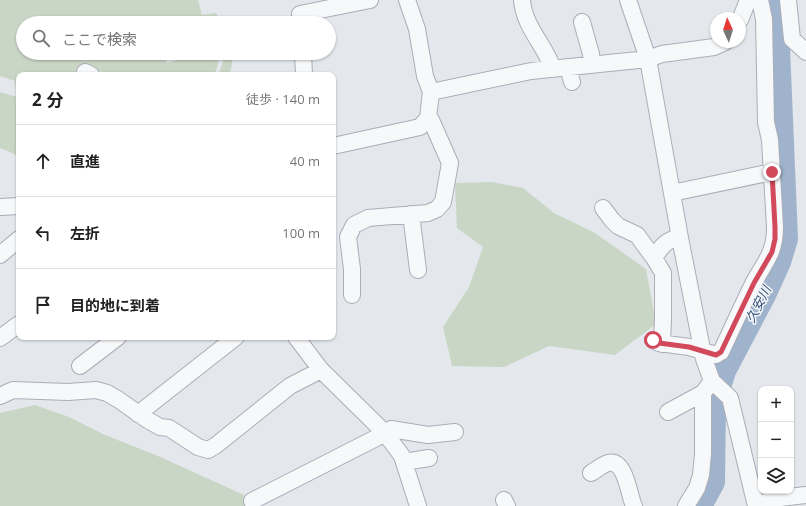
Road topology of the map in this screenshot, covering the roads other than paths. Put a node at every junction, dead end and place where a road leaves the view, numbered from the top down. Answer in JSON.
{"nodes":[{"id":1,"x":370,"y":0,"type":"edge"},
{"id":2,"x":408,"y":0,"type":"edge"},
{"id":3,"x":522,"y":0,"type":"edge"},
{"id":4,"x":628,"y":0,"type":"edge"},
{"id":5,"x":748,"y":0,"type":"edge"},
{"id":6,"x":760,"y":0,"type":"edge"},
{"id":7,"x":788,"y":0,"type":"edge"},
{"id":8,"x":300,"y":12,"type":"edge"},
{"id":9,"x":743,"y":12,"type":"edge"},
{"id":10,"x":582,"y":22,"type":"dead end"},
{"id":11,"x":710,"y":48,"type":"edge"},
{"id":12,"x":806,"y":52,"type":"edge"},
{"id":13,"x":648,"y":59,"type":"junction"},
{"id":14,"x":303,"y":60,"type":"edge"},
{"id":15,"x":592,"y":64,"type":"junction"},
{"id":16,"x":304,"y":72,"type":"edge"},
{"id":17,"x":564,"y":72,"type":"junction"},
{"id":18,"x":431,"y":92,"type":"junction"},
{"id":19,"x":428,"y":118,"type":"junction"},
{"id":20,"x":336,"y":145,"type":"edge"},
{"id":21,"x":772,"y":172,"type":"junction"},
{"id":22,"x":672,"y":193,"type":"junction"},
{"id":23,"x":0,"y":206,"type":"edge"},
{"id":24,"x":16,"y":206,"type":"edge"},
{"id":25,"x":603,"y":208,"type":"dead end"},
{"id":26,"x":411,"y":214,"type":"junction"},
{"id":27,"x":680,"y":238,"type":"junction"},
{"id":28,"x":16,"y":242,"type":"edge"},
{"id":29,"x":0,"y":255,"type":"edge"},
{"id":30,"x":654,"y":258,"type":"junction"},
{"id":31,"x":418,"y":270,"type":"dead end"},
{"id":32,"x":352,"y":295,"type":"dead end"},
{"id":33,"x":16,"y":326,"type":"edge"},
{"id":34,"x":0,"y":338,"type":"edge"},
{"id":35,"x":114,"y":340,"type":"edge"},
{"id":36,"x":232,"y":340,"type":"edge"},
{"id":37,"x":298,"y":340,"type":"edge"},
{"id":38,"x":702,"y":351,"type":"junction"},
{"id":39,"x":80,"y":366,"type":"dead end"},
{"id":40,"x":320,"y":370,"type":"junction"},
{"id":41,"x":708,"y":387,"type":"junction"},
{"id":42,"x":0,"y":396,"type":"edge"},
{"id":43,"x":668,"y":412,"type":"dead end"},
{"id":44,"x":138,"y":414,"type":"junction"},
{"id":45,"x":455,"y":432,"type":"dead end"},
{"id":46,"x":386,"y":433,"type":"junction"},
{"id":47,"x":429,"y":458,"type":"dead end"},
{"id":48,"x":404,"y":462,"type":"junction"},
{"id":49,"x":591,"y":472,"type":"dead end"},
{"id":50,"x":806,"y":496,"type":"edge"},
{"id":51,"x":684,"y":500,"type":"edge"},
{"id":52,"x":252,"y":501,"type":"dead end"},
{"id":53,"x":756,"y":505,"type":"edge"},
{"id":54,"x":418,"y":506,"type":"edge"},
{"id":55,"x":634,"y":506,"type":"edge"}],
"edges":[{"from":1,"to":8,"type":"street"},
{"from":2,"to":18,"type":"street"},
{"from":3,"to":17,"type":"street"},
{"from":4,"to":13,"type":"street"},
{"from":5,"to":9,"type":"street"},
{"from":6,"to":21,"type":"street"},
{"from":7,"to":12,"type":"street"},
{"from":10,"to":15,"type":"street"},
{"from":11,"to":13,"type":"street"},
{"from":13,"to":15,"type":"street"},
{"from":13,"to":22,"type":"street"},
{"from":14,"to":16,"type":"street"},
{"from":15,"to":17,"type":"street"},
{"from":17,"to":18,"type":"street"},
{"from":18,"to":19,"type":"street"},
{"from":19,"to":20,"type":"street"},
{"from":19,"to":26,"type":"street"},
{"from":21,"to":22,"type":"street"},
{"from":21,"to":38,"type":"street"},
{"from":22,"to":27,"type":"street"},
{"from":23,"to":24,"type":"street"},
{"from":25,"to":30,"type":"street"},
{"from":26,"to":31,"type":"street"},
{"from":26,"to":32,"type":"street"},
{"from":27,"to":30,"type":"street"},
{"from":27,"to":38,"type":"street"},
{"from":28,"to":29,"type":"street"},
{"from":30,"to":38,"type":"street"},
{"from":33,"to":34,"type":"street"},
{"from":35,"to":39,"type":"street"},
{"from":36,"to":44,"type":"street"},
{"from":37,"to":40,"type":"street"},
{"from":38,"to":41,"type":"street"},
{"from":40,"to":44,"type":"street"},
{"from":40,"to":46,"type":"street"},
{"from":41,"to":43,"type":"street"},
{"from":41,"to":51,"type":"street"},
{"from":41,"to":53,"type":"street"},
{"from":42,"to":44,"type":"street"},
{"from":45,"to":46,"type":"street"},
{"from":46,"to":48,"type":"street"},
{"from":46,"to":52,"type":"street"},
{"from":47,"to":48,"type":"street"},
{"from":48,"to":54,"type":"street"},
{"from":49,"to":55,"type":"street"},
{"from":50,"to":53,"type":"street"}]}
